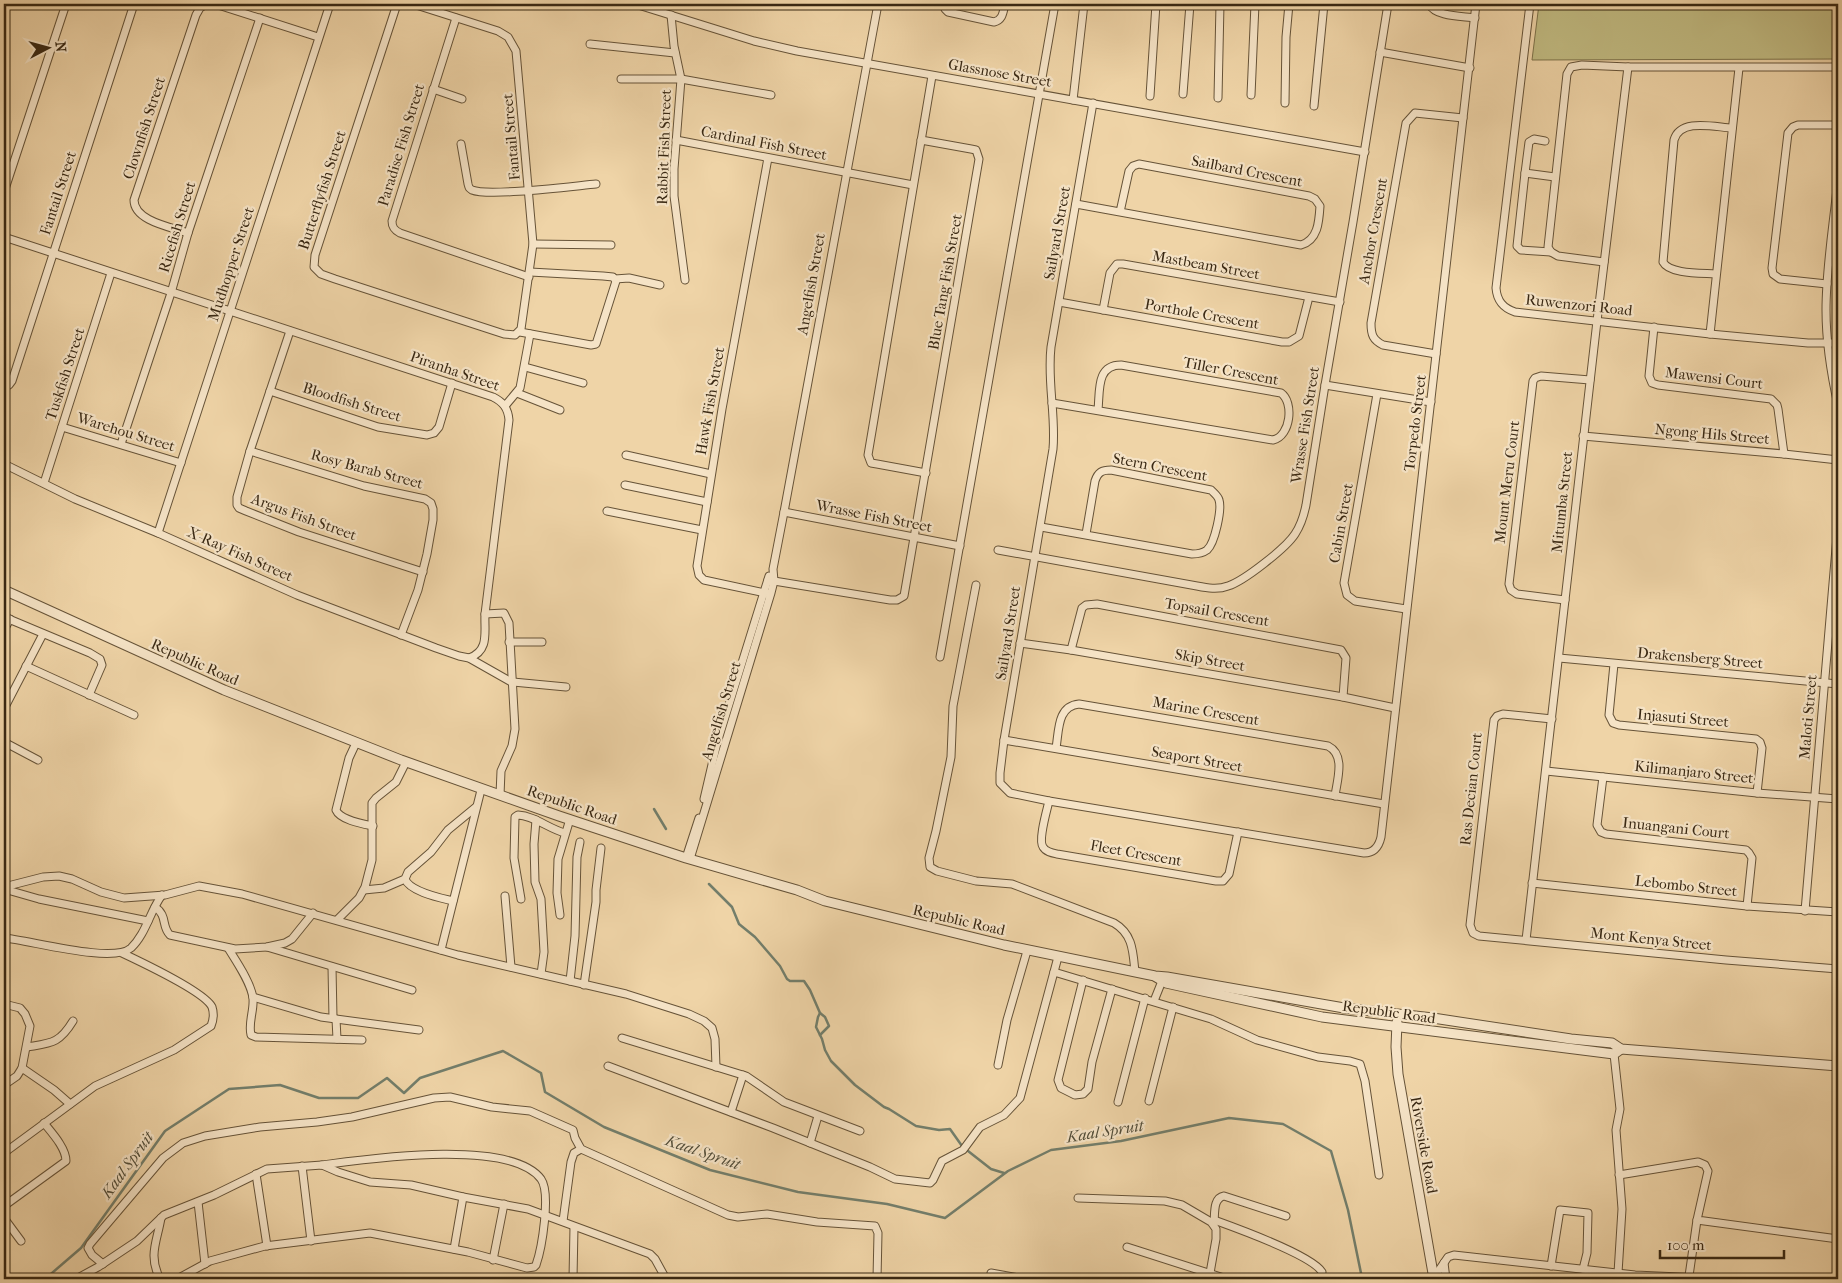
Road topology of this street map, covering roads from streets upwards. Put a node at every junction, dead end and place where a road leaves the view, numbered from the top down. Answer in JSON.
{"nodes":[{"id":1,"x":66,"y":4,"type":"edge"},
{"id":2,"x":134,"y":4,"type":"edge"},
{"id":3,"x":206,"y":4,"type":"edge"},
{"id":4,"x":215,"y":4,"type":"edge"},
{"id":5,"x":330,"y":4,"type":"edge"},
{"id":6,"x":397,"y":4,"type":"edge"},
{"id":7,"x":413,"y":4,"type":"edge"},
{"id":8,"x":635,"y":4,"type":"edge"},
{"id":9,"x":878,"y":4,"type":"edge"},
{"id":10,"x":945,"y":4,"type":"edge"},
{"id":11,"x":1005,"y":4,"type":"edge"},
{"id":12,"x":1054,"y":4,"type":"edge"},
{"id":13,"x":1084,"y":4,"type":"edge"},
{"id":14,"x":1156,"y":4,"type":"edge"},
{"id":15,"x":1190,"y":4,"type":"edge"},
{"id":16,"x":1220,"y":4,"type":"edge"},
{"id":17,"x":1255,"y":4,"type":"edge"},
{"id":18,"x":1290,"y":4,"type":"edge"},
{"id":19,"x":1324,"y":4,"type":"edge"},
{"id":20,"x":1388,"y":4,"type":"edge"},
{"id":21,"x":1428,"y":4,"type":"edge"},
{"id":22,"x":1476,"y":4,"type":"edge"},
{"id":23,"x":1530,"y":4,"type":"edge"},
{"id":24,"x":655,"y":7,"type":"edge"},
{"id":25,"x":671,"y":15,"type":"junction"},
{"id":26,"x":260,"y":18,"type":"junction"},
{"id":27,"x":456,"y":18,"type":"junction"},
{"id":28,"x":1474,"y":18,"type":"junction"},
{"id":29,"x":318,"y":37,"type":"junction"},
{"id":30,"x":590,"y":44,"type":"dead end"},
{"id":31,"x":1380,"y":52,"type":"junction"},
{"id":32,"x":675,"y":53,"type":"junction"},
{"id":33,"x":867,"y":64,"type":"junction"},
{"id":34,"x":1628,"y":67,"type":"junction"},
{"id":35,"x":1838,"y":67,"type":"edge"},
{"id":36,"x":1470,"y":68,"type":"junction"},
{"id":37,"x":1739,"y":68,"type":"junction"},
{"id":38,"x":932,"y":76,"type":"junction"},
{"id":39,"x":621,"y":79,"type":"dead end"},
{"id":40,"x":680,"y":79,"type":"junction"},
{"id":41,"x":433,"y":89,"type":"junction"},
{"id":42,"x":1184,"y":94,"type":"dead end"},
{"id":43,"x":1039,"y":95,"type":"junction"},
{"id":44,"x":1251,"y":95,"type":"dead end"},
{"id":45,"x":770,"y":96,"type":"dead end"},
{"id":46,"x":1150,"y":96,"type":"dead end"},
{"id":47,"x":1218,"y":98,"type":"dead end"},
{"id":48,"x":462,"y":100,"type":"dead end"},
{"id":49,"x":1073,"y":100,"type":"junction"},
{"id":50,"x":1093,"y":103,"type":"junction"},
{"id":51,"x":1285,"y":103,"type":"dead end"},
{"id":52,"x":1314,"y":106,"type":"dead end"},
{"id":53,"x":1463,"y":118,"type":"junction"},
{"id":54,"x":1838,"y":125,"type":"edge"},
{"id":55,"x":1732,"y":128,"type":"junction"},
{"id":56,"x":676,"y":140,"type":"junction"},
{"id":57,"x":921,"y":140,"type":"junction"},
{"id":58,"x":1545,"y":140,"type":"dead end"},
{"id":59,"x":461,"y":144,"type":"dead end"},
{"id":60,"x":1365,"y":152,"type":"junction"},
{"id":61,"x":768,"y":158,"type":"junction"},
{"id":62,"x":846,"y":173,"type":"junction"},
{"id":63,"x":1525,"y":173,"type":"junction"},
{"id":64,"x":1555,"y":177,"type":"junction"},
{"id":65,"x":1838,"y":179,"type":"edge"},
{"id":66,"x":596,"y":184,"type":"dead end"},
{"id":67,"x":913,"y":185,"type":"junction"},
{"id":68,"x":529,"y":190,"type":"junction"},
{"id":69,"x":4,"y":192,"type":"edge"},
{"id":70,"x":1076,"y":204,"type":"junction"},
{"id":71,"x":1120,"y":212,"type":"junction"},
{"id":72,"x":188,"y":233,"type":"junction"},
{"id":73,"x":4,"y":237,"type":"edge"},
{"id":74,"x":533,"y":244,"type":"junction"},
{"id":75,"x":611,"y":245,"type":"dead end"},
{"id":76,"x":1551,"y":252,"type":"junction"},
{"id":77,"x":53,"y":254,"type":"junction"},
{"id":78,"x":1604,"y":262,"type":"junction"},
{"id":79,"x":111,"y":273,"type":"junction"},
{"id":80,"x":530,"y":274,"type":"junction"},
{"id":81,"x":1715,"y":274,"type":"junction"},
{"id":82,"x":615,"y":279,"type":"junction"},
{"id":83,"x":685,"y":280,"type":"dead end"},
{"id":84,"x":1827,"y":284,"type":"junction"},
{"id":85,"x":660,"y":285,"type":"dead end"},
{"id":86,"x":171,"y":293,"type":"junction"},
{"id":87,"x":1309,"y":297,"type":"junction"},
{"id":88,"x":1059,"y":302,"type":"junction"},
{"id":89,"x":1340,"y":302,"type":"junction"},
{"id":90,"x":1103,"y":310,"type":"junction"},
{"id":91,"x":230,"y":311,"type":"junction"},
{"id":92,"x":1597,"y":321,"type":"junction"},
{"id":93,"x":1654,"y":328,"type":"junction"},
{"id":94,"x":290,"y":331,"type":"junction"},
{"id":95,"x":517,"y":333,"type":"junction"},
{"id":96,"x":530,"y":334,"type":"junction"},
{"id":97,"x":1710,"y":334,"type":"junction"},
{"id":98,"x":1838,"y":343,"type":"edge"},
{"id":99,"x":1828,"y":344,"type":"junction"},
{"id":100,"x":1436,"y":354,"type":"junction"},
{"id":101,"x":525,"y":367,"type":"junction"},
{"id":102,"x":1590,"y":380,"type":"junction"},
{"id":103,"x":583,"y":383,"type":"dead end"},
{"id":104,"x":452,"y":384,"type":"junction"},
{"id":105,"x":1325,"y":385,"type":"junction"},
{"id":106,"x":4,"y":387,"type":"edge"},
{"id":107,"x":270,"y":391,"type":"junction"},
{"id":108,"x":517,"y":393,"type":"junction"},
{"id":109,"x":1377,"y":394,"type":"junction"},
{"id":110,"x":1431,"y":402,"type":"junction"},
{"id":111,"x":1052,"y":403,"type":"junction"},
{"id":112,"x":1838,"y":405,"type":"edge"},
{"id":113,"x":506,"y":406,"type":"junction"},
{"id":114,"x":560,"y":410,"type":"dead end"},
{"id":115,"x":1098,"y":410,"type":"junction"},
{"id":116,"x":62,"y":427,"type":"junction"},
{"id":117,"x":1583,"y":436,"type":"junction"},
{"id":118,"x":121,"y":444,"type":"junction"},
{"id":119,"x":250,"y":451,"type":"junction"},
{"id":120,"x":1784,"y":454,"type":"junction"},
{"id":121,"x":626,"y":455,"type":"dead end"},
{"id":122,"x":1838,"y":460,"type":"edge"},
{"id":123,"x":181,"y":463,"type":"junction"},
{"id":124,"x":4,"y":464,"type":"edge"},
{"id":125,"x":926,"y":473,"type":"junction"},
{"id":126,"x":711,"y":474,"type":"junction"},
{"id":127,"x":44,"y":483,"type":"junction"},
{"id":128,"x":625,"y":485,"type":"dead end"},
{"id":129,"x":707,"y":502,"type":"junction"},
{"id":130,"x":607,"y":511,"type":"dead end"},
{"id":131,"x":784,"y":512,"type":"junction"},
{"id":132,"x":1838,"y":525,"type":"edge"},
{"id":133,"x":1041,"y":527,"type":"junction"},
{"id":134,"x":702,"y":530,"type":"junction"},
{"id":135,"x":158,"y":533,"type":"junction"},
{"id":136,"x":1086,"y":534,"type":"junction"},
{"id":137,"x":915,"y":539,"type":"junction"},
{"id":138,"x":960,"y":546,"type":"junction"},
{"id":139,"x":998,"y":550,"type":"dead end"},
{"id":140,"x":1034,"y":557,"type":"junction"},
{"id":141,"x":423,"y":572,"type":"junction"},
{"id":142,"x":771,"y":580,"type":"junction"},
{"id":143,"x":976,"y":585,"type":"dead end"},
{"id":144,"x":4,"y":590,"type":"edge"},
{"id":145,"x":768,"y":594,"type":"junction"},
{"id":146,"x":1565,"y":600,"type":"junction"},
{"id":147,"x":1406,"y":609,"type":"junction"},
{"id":148,"x":485,"y":614,"type":"junction"},
{"id":149,"x":7,"y":618,"type":"edge"},
{"id":150,"x":4,"y":630,"type":"edge"},
{"id":151,"x":43,"y":634,"type":"junction"},
{"id":152,"x":401,"y":635,"type":"junction"},
{"id":153,"x":509,"y":642,"type":"junction"},
{"id":154,"x":542,"y":642,"type":"dead end"},
{"id":155,"x":1020,"y":643,"type":"junction"},
{"id":156,"x":1071,"y":650,"type":"junction"},
{"id":157,"x":940,"y":657,"type":"dead end"},
{"id":158,"x":469,"y":658,"type":"junction"},
{"id":159,"x":1559,"y":658,"type":"junction"},
{"id":160,"x":1614,"y":664,"type":"junction"},
{"id":161,"x":26,"y":666,"type":"junction"},
{"id":162,"x":513,"y":682,"type":"junction"},
{"id":163,"x":1824,"y":682,"type":"junction"},
{"id":164,"x":1838,"y":684,"type":"edge"},
{"id":165,"x":566,"y":687,"type":"dead end"},
{"id":166,"x":89,"y":695,"type":"junction"},
{"id":167,"x":1343,"y":697,"type":"junction"},
{"id":168,"x":1395,"y":708,"type":"junction"},
{"id":169,"x":4,"y":709,"type":"edge"},
{"id":170,"x":134,"y":716,"type":"dead end"},
{"id":171,"x":1552,"y":718,"type":"junction"},
{"id":172,"x":1004,"y":740,"type":"junction"},
{"id":173,"x":4,"y":742,"type":"edge"},
{"id":174,"x":356,"y":743,"type":"junction"},
{"id":175,"x":1056,"y":748,"type":"junction"},
{"id":176,"x":38,"y":760,"type":"dead end"},
{"id":177,"x":406,"y":762,"type":"junction"},
{"id":178,"x":1546,"y":771,"type":"junction"},
{"id":179,"x":1603,"y":777,"type":"junction"},
{"id":180,"x":481,"y":790,"type":"junction"},
{"id":181,"x":1757,"y":793,"type":"junction"},
{"id":182,"x":500,"y":796,"type":"junction"},
{"id":183,"x":1335,"y":796,"type":"junction"},
{"id":184,"x":1815,"y":798,"type":"junction"},
{"id":185,"x":1838,"y":799,"type":"edge"},
{"id":186,"x":1049,"y":801,"type":"junction"},
{"id":187,"x":1384,"y":804,"type":"junction"},
{"id":188,"x":476,"y":807,"type":"junction"},
{"id":189,"x":536,"y":820,"type":"junction"},
{"id":190,"x":570,"y":820,"type":"junction"},
{"id":191,"x":373,"y":826,"type":"junction"},
{"id":192,"x":1238,"y":832,"type":"junction"},
{"id":193,"x":565,"y":833,"type":"junction"},
{"id":194,"x":580,"y":842,"type":"dead end"},
{"id":195,"x":1378,"y":845,"type":"joint"},
{"id":196,"x":601,"y":848,"type":"dead end"},
{"id":197,"x":688,"y":859,"type":"junction"},
{"id":198,"x":405,"y":879,"type":"junction"},
{"id":199,"x":1532,"y":883,"type":"junction"},
{"id":200,"x":4,"y":888,"type":"edge"},
{"id":201,"x":364,"y":890,"type":"junction"},
{"id":202,"x":162,"y":895,"type":"junction"},
{"id":203,"x":505,"y":896,"type":"dead end"},
{"id":204,"x":520,"y":899,"type":"dead end"},
{"id":205,"x":453,"y":901,"type":"junction"},
{"id":206,"x":1747,"y":906,"type":"junction"},
{"id":207,"x":155,"y":907,"type":"junction"},
{"id":208,"x":1805,"y":911,"type":"junction"},
{"id":209,"x":1838,"y":912,"type":"edge"},
{"id":210,"x":313,"y":913,"type":"junction"},
{"id":211,"x":560,"y":915,"type":"dead end"},
{"id":212,"x":337,"y":920,"type":"junction"},
{"id":213,"x":148,"y":921,"type":"junction"},
{"id":214,"x":1470,"y":923,"type":"joint"},
{"id":215,"x":4,"y":938,"type":"edge"},
{"id":216,"x":1526,"y":940,"type":"junction"},
{"id":217,"x":267,"y":947,"type":"junction"},
{"id":218,"x":228,"y":948,"type":"junction"},
{"id":219,"x":441,"y":950,"type":"junction"},
{"id":220,"x":1027,"y":951,"type":"junction"},
{"id":221,"x":122,"y":953,"type":"junction"},
{"id":222,"x":1058,"y":958,"type":"junction"},
{"id":223,"x":332,"y":967,"type":"junction"},
{"id":224,"x":512,"y":967,"type":"junction"},
{"id":225,"x":1838,"y":969,"type":"edge"},
{"id":226,"x":1054,"y":972,"type":"junction"},
{"id":227,"x":1135,"y":972,"type":"junction"},
{"id":228,"x":541,"y":974,"type":"junction"},
{"id":229,"x":1159,"y":978,"type":"junction"},
{"id":230,"x":1083,"y":980,"type":"junction"},
{"id":231,"x":570,"y":981,"type":"junction"},
{"id":232,"x":584,"y":985,"type":"junction"},
{"id":233,"x":1112,"y":989,"type":"junction"},
{"id":234,"x":412,"y":990,"type":"dead end"},
{"id":235,"x":253,"y":997,"type":"junction"},
{"id":236,"x":1145,"y":998,"type":"junction"},
{"id":237,"x":1154,"y":1001,"type":"junction"},
{"id":238,"x":4,"y":1004,"type":"edge"},
{"id":239,"x":1173,"y":1007,"type":"junction"},
{"id":240,"x":1398,"y":1014,"type":"junction"},
{"id":241,"x":335,"y":1018,"type":"junction"},
{"id":242,"x":73,"y":1021,"type":"dead end"},
{"id":243,"x":1397,"y":1027,"type":"junction"},
{"id":244,"x":419,"y":1030,"type":"dead end"},
{"id":245,"x":622,"y":1038,"type":"dead end"},
{"id":246,"x":338,"y":1039,"type":"junction"},
{"id":247,"x":362,"y":1040,"type":"dead end"},
{"id":248,"x":27,"y":1047,"type":"junction"},
{"id":249,"x":1618,"y":1051,"type":"junction"},
{"id":250,"x":608,"y":1066,"type":"dead end"},
{"id":251,"x":716,"y":1066,"type":"junction"},
{"id":252,"x":998,"y":1066,"type":"dead end"},
{"id":253,"x":1838,"y":1066,"type":"edge"},
{"id":254,"x":22,"y":1068,"type":"junction"},
{"id":255,"x":743,"y":1075,"type":"junction"},
{"id":256,"x":4,"y":1085,"type":"edge"},
{"id":257,"x":1149,"y":1101,"type":"dead end"},
{"id":258,"x":1118,"y":1102,"type":"dead end"},
{"id":259,"x":70,"y":1104,"type":"junction"},
{"id":260,"x":731,"y":1112,"type":"junction"},
{"id":261,"x":818,"y":1116,"type":"junction"},
{"id":262,"x":44,"y":1123,"type":"junction"},
{"id":263,"x":860,"y":1132,"type":"dead end"},
{"id":264,"x":810,"y":1143,"type":"junction"},
{"id":265,"x":581,"y":1149,"type":"junction"},
{"id":266,"x":4,"y":1153,"type":"edge"},
{"id":267,"x":322,"y":1165,"type":"junction"},
{"id":268,"x":302,"y":1166,"type":"junction"},
{"id":269,"x":256,"y":1174,"type":"junction"},
{"id":270,"x":1380,"y":1175,"type":"dead end"},
{"id":271,"x":1619,"y":1175,"type":"junction"},
{"id":272,"x":463,"y":1198,"type":"junction"},
{"id":273,"x":1078,"y":1198,"type":"dead end"},
{"id":274,"x":198,"y":1202,"type":"junction"},
{"id":275,"x":504,"y":1204,"type":"junction"},
{"id":276,"x":4,"y":1206,"type":"edge"},
{"id":277,"x":546,"y":1215,"type":"junction"},
{"id":278,"x":1286,"y":1216,"type":"dead end"},
{"id":279,"x":161,"y":1217,"type":"junction"},
{"id":280,"x":4,"y":1218,"type":"edge"},
{"id":281,"x":1697,"y":1220,"type":"junction"},
{"id":282,"x":563,"y":1221,"type":"junction"},
{"id":283,"x":1214,"y":1222,"type":"junction"},
{"id":284,"x":574,"y":1227,"type":"junction"},
{"id":285,"x":1838,"y":1239,"type":"edge"},
{"id":286,"x":21,"y":1241,"type":"dead end"},
{"id":287,"x":310,"y":1241,"type":"junction"},
{"id":288,"x":267,"y":1246,"type":"junction"},
{"id":289,"x":1127,"y":1247,"type":"dead end"},
{"id":290,"x":454,"y":1249,"type":"junction"},
{"id":291,"x":493,"y":1260,"type":"junction"},
{"id":292,"x":1444,"y":1262,"type":"junction"},
{"id":293,"x":103,"y":1264,"type":"junction"},
{"id":294,"x":205,"y":1264,"type":"junction"},
{"id":295,"x":1552,"y":1266,"type":"junction"},
{"id":296,"x":1583,"y":1269,"type":"junction"},
{"id":297,"x":991,"y":1272,"type":"dead end"},
{"id":298,"x":1210,"y":1272,"type":"junction"},
{"id":299,"x":1618,"y":1273,"type":"junction"},
{"id":300,"x":1689,"y":1276,"type":"junction"},
{"id":301,"x":688,"y":1278,"type":"edge"},
{"id":302,"x":76,"y":1279,"type":"edge"},
{"id":303,"x":160,"y":1279,"type":"edge"},
{"id":304,"x":177,"y":1279,"type":"edge"},
{"id":305,"x":573,"y":1279,"type":"edge"},
{"id":306,"x":666,"y":1279,"type":"edge"},
{"id":307,"x":706,"y":1279,"type":"edge"},
{"id":308,"x":877,"y":1279,"type":"edge"},
{"id":309,"x":1025,"y":1279,"type":"edge"},
{"id":310,"x":1227,"y":1279,"type":"edge"},
{"id":311,"x":1321,"y":1279,"type":"edge"},
{"id":312,"x":1433,"y":1279,"type":"edge"},
{"id":313,"x":1446,"y":1279,"type":"edge"},
{"id":314,"x":1725,"y":1279,"type":"edge"}],
"edges":[{"from":1,"to":69,"type":"street"},
{"from":2,"to":77,"type":"street","name":"Fantail Street"},
{"from":3,"to":72,"type":"street","name":"Clownfish Street"},
{"from":4,"to":26,"type":"street"},
{"from":5,"to":29,"type":"street","name":"Mudhopper Street"},
{"from":6,"to":95,"type":"street","name":"Butterflyfish Street"},
{"from":7,"to":27,"type":"street","name":"Fantail Street"},
{"from":8,"to":24,"type":"street","name":"Glassnose Street"},
{"from":9,"to":33,"type":"street","name":"Angelfish Street"},
{"from":10,"to":11,"type":"street"},
{"from":12,"to":43,"type":"street"},
{"from":13,"to":49,"type":"street"},
{"from":14,"to":46,"type":"street"},
{"from":15,"to":42,"type":"street"},
{"from":16,"to":47,"type":"street"},
{"from":17,"to":44,"type":"street"},
{"from":18,"to":51,"type":"street"},
{"from":19,"to":52,"type":"street"},
{"from":20,"to":31,"type":"street","name":"Wrasse Fish Street"},
{"from":21,"to":28,"type":"street"},
{"from":22,"to":28,"type":"street","name":"Torpedo Street"},
{"from":23,"to":92,"type":"street","name":"Ruwenzori Road"},
{"from":24,"to":25,"type":"street","name":"Glassnose Street"},
{"from":25,"to":32,"type":"street","name":"Rabbit Fish Street"},
{"from":25,"to":33,"type":"street","name":"Glassnose Street"},
{"from":26,"to":29,"type":"street"},
{"from":26,"to":72,"type":"street","name":"Ricefish Street"},
{"from":27,"to":41,"type":"street","name":"Paradise Fish Street"},
{"from":27,"to":68,"type":"street","name":"Fantail Street"},
{"from":28,"to":36,"type":"street","name":"Torpedo Street"},
{"from":29,"to":91,"type":"street","name":"Mudhopper Street"},
{"from":30,"to":32,"type":"street"},
{"from":31,"to":36,"type":"street"},
{"from":31,"to":60,"type":"street","name":"Wrasse Fish Street"},
{"from":32,"to":40,"type":"street","name":"Rabbit Fish Street"},
{"from":33,"to":38,"type":"street","name":"Glassnose Street"},
{"from":33,"to":62,"type":"street","name":"Angelfish Street"},
{"from":34,"to":37,"type":"street"},
{"from":34,"to":64,"type":"street"},
{"from":34,"to":78,"type":"street","name":"Mitumba Street"},
{"from":35,"to":37,"type":"street"},
{"from":36,"to":53,"type":"street","name":"Torpedo Street"},
{"from":37,"to":55,"type":"street"},
{"from":38,"to":43,"type":"street","name":"Glassnose Street"},
{"from":38,"to":57,"type":"street"},
{"from":39,"to":40,"type":"street"},
{"from":40,"to":45,"type":"street"},
{"from":40,"to":56,"type":"street","name":"Rabbit Fish Street"},
{"from":41,"to":48,"type":"street"},
{"from":41,"to":80,"type":"street","name":"Paradise Fish Street"},
{"from":43,"to":49,"type":"street","name":"Glassnose Street"},
{"from":43,"to":138,"type":"street"},
{"from":49,"to":50,"type":"street","name":"Glassnose Street"},
{"from":50,"to":60,"type":"street","name":"Glassnose Street"},
{"from":50,"to":70,"type":"street","name":"Sailyard Street"},
{"from":53,"to":100,"type":"street","name":"Torpedo Street"},
{"from":53,"to":100,"type":"street","name":"Anchor Crescent"},
{"from":54,"to":84,"type":"street"},
{"from":55,"to":81,"type":"street"},
{"from":55,"to":81,"type":"street"},
{"from":56,"to":61,"type":"street","name":"Cardinal Fish Street"},
{"from":56,"to":83,"type":"street","name":"Rabbit Fish Street"},
{"from":57,"to":67,"type":"street"},
{"from":57,"to":125,"type":"street","name":"Blue Tang Fish Street"},
{"from":58,"to":63,"type":"street"},
{"from":59,"to":68,"type":"street"},
{"from":60,"to":89,"type":"street","name":"Wrasse Fish Street"},
{"from":61,"to":62,"type":"street","name":"Cardinal Fish Street"},
{"from":61,"to":126,"type":"street","name":"Hawk Fish Street"},
{"from":62,"to":67,"type":"street"},
{"from":62,"to":131,"type":"street","name":"Angelfish Street"},
{"from":63,"to":64,"type":"street"},
{"from":63,"to":76,"type":"street"},
{"from":64,"to":76,"type":"street"},
{"from":65,"to":84,"type":"street"},
{"from":66,"to":68,"type":"street"},
{"from":67,"to":125,"type":"street"},
{"from":68,"to":74,"type":"street","name":"Fantail Street"},
{"from":70,"to":71,"type":"street","name":"Sailbard Crescent"},
{"from":70,"to":88,"type":"street","name":"Sailyard Street"},
{"from":71,"to":71,"type":"street","name":"Sailbard Crescent"},
{"from":72,"to":86,"type":"street","name":"Ricefish Street"},
{"from":73,"to":77,"type":"street","name":"Piranha Street"},
{"from":74,"to":75,"type":"street"},
{"from":74,"to":80,"type":"street","name":"Fantail Street"},
{"from":76,"to":78,"type":"street"},
{"from":77,"to":79,"type":"street","name":"Piranha Street"},
{"from":77,"to":106,"type":"street","name":"Fantail Street"},
{"from":78,"to":92,"type":"street","name":"Mitumba Street"},
{"from":79,"to":86,"type":"street","name":"Piranha Street"},
{"from":79,"to":116,"type":"street","name":"Tuskfish Street"},
{"from":80,"to":82,"type":"street"},
{"from":80,"to":95,"type":"street","name":"Fantail Street"},
{"from":81,"to":97,"type":"street"},
{"from":82,"to":85,"type":"street"},
{"from":82,"to":96,"type":"street"},
{"from":84,"to":99,"type":"street"},
{"from":86,"to":91,"type":"street","name":"Piranha Street"},
{"from":86,"to":118,"type":"street","name":"Ricefish Street"},
{"from":87,"to":89,"type":"street","name":"Mastbeam Street"},
{"from":87,"to":90,"type":"street","name":"Porthole Crescent"},
{"from":87,"to":90,"type":"street","name":"Mastbeam Street"},
{"from":88,"to":90,"type":"street","name":"Porthole Crescent"},
{"from":88,"to":111,"type":"street","name":"Sailyard Street"},
{"from":89,"to":105,"type":"street","name":"Wrasse Fish Street"},
{"from":91,"to":94,"type":"street","name":"Piranha Street"},
{"from":91,"to":123,"type":"street","name":"Mudhopper Street"},
{"from":92,"to":93,"type":"street","name":"Ruwenzori Road"},
{"from":92,"to":102,"type":"street","name":"Mitumba Street"},
{"from":93,"to":97,"type":"street","name":"Ruwenzori Road"},
{"from":93,"to":120,"type":"street","name":"Mawensi Court"},
{"from":94,"to":104,"type":"street","name":"Piranha Street"},
{"from":94,"to":107,"type":"street","name":"Argus Fish Street"},
{"from":95,"to":96,"type":"street"},
{"from":96,"to":101,"type":"street"},
{"from":97,"to":99,"type":"street","name":"Ruwenzori Road"},
{"from":98,"to":99,"type":"street","name":"Ruwenzori Road"},
{"from":99,"to":112,"type":"street"},
{"from":100,"to":110,"type":"street","name":"Torpedo Street"},
{"from":101,"to":103,"type":"street"},
{"from":101,"to":108,"type":"street"},
{"from":102,"to":117,"type":"street","name":"Mitumba Street"},
{"from":102,"to":146,"type":"street","name":"Mount Meru Court"},
{"from":104,"to":107,"type":"street","name":"Bloodfish Street"},
{"from":104,"to":113,"type":"street","name":"Piranha Street"},
{"from":105,"to":109,"type":"street"},
{"from":105,"to":140,"type":"street","name":"Wrasse Fish Street"},
{"from":107,"to":119,"type":"street","name":"Argus Fish Street"},
{"from":108,"to":113,"type":"street"},
{"from":108,"to":114,"type":"street"},
{"from":109,"to":110,"type":"street"},
{"from":109,"to":147,"type":"street","name":"Cabin Street"},
{"from":110,"to":147,"type":"street","name":"Torpedo Street"},
{"from":111,"to":115,"type":"street","name":"Tiller Crescent"},
{"from":111,"to":133,"type":"street","name":"Sailyard Street"},
{"from":113,"to":148,"type":"street","name":"Piranha Street"},
{"from":115,"to":115,"type":"street","name":"Tiller Crescent"},
{"from":116,"to":118,"type":"street","name":"Warehou Street"},
{"from":116,"to":127,"type":"street","name":"Tuskfish Street"},
{"from":117,"to":120,"type":"street","name":"Ngong Hils Street"},
{"from":117,"to":146,"type":"street","name":"Mitumba Street"},
{"from":118,"to":123,"type":"street","name":"Warehou Street"},
{"from":119,"to":141,"type":"street","name":"Argus Fish Street"},
{"from":119,"to":141,"type":"street","name":"Rosy Barab Street"},
{"from":120,"to":122,"type":"street","name":"Ngong Hils Street"},
{"from":121,"to":126,"type":"street"},
{"from":123,"to":135,"type":"street","name":"Mudhopper Street"},
{"from":124,"to":127,"type":"street","name":"X-Ray Fish Street"},
{"from":125,"to":137,"type":"street","name":"Blue Tang Fish Street"},
{"from":126,"to":129,"type":"street","name":"Hawk Fish Street"},
{"from":127,"to":135,"type":"street","name":"X-Ray Fish Street"},
{"from":128,"to":129,"type":"street"},
{"from":129,"to":134,"type":"street","name":"Hawk Fish Street"},
{"from":130,"to":134,"type":"street"},
{"from":131,"to":137,"type":"street","name":"Wrasse Fish Street"},
{"from":131,"to":142,"type":"street","name":"Angelfish Street"},
{"from":132,"to":163,"type":"street","name":"Maloti Street"},
{"from":133,"to":136,"type":"street","name":"Stern Crescent"},
{"from":133,"to":140,"type":"street","name":"Sailyard Street"},
{"from":134,"to":145,"type":"street","name":"Hawk Fish Street"},
{"from":135,"to":152,"type":"street","name":"X-Ray Fish Street"},
{"from":136,"to":136,"type":"street","name":"Stern Crescent"},
{"from":137,"to":138,"type":"street","name":"Wrasse Fish Street"},
{"from":137,"to":142,"type":"street","name":"Blue Tang Fish Street"},
{"from":138,"to":157,"type":"street"},
{"from":139,"to":140,"type":"street","name":"Wrasse Fish Street"},
{"from":140,"to":155,"type":"street","name":"Sailyard Street"},
{"from":141,"to":152,"type":"street","name":"Rosy Barab Street"},
{"from":142,"to":145,"type":"street","name":"Angelfish Street"},
{"from":143,"to":227,"type":"street"},
{"from":144,"to":174,"type":"street","name":"Republic Road"},
{"from":145,"to":197,"type":"street","name":"Angelfish Street"},
{"from":146,"to":159,"type":"street","name":"Mitumba Street"},
{"from":147,"to":168,"type":"street","name":"Torpedo Street"},
{"from":148,"to":153,"type":"street"},
{"from":148,"to":158,"type":"street","name":"Piranha Street"},
{"from":149,"to":150,"type":"street"},
{"from":149,"to":151,"type":"street"},
{"from":151,"to":161,"type":"street"},
{"from":151,"to":166,"type":"street"},
{"from":152,"to":158,"type":"street","name":"X-Ray Fish Street"},
{"from":153,"to":154,"type":"street"},
{"from":153,"to":162,"type":"street"},
{"from":155,"to":156,"type":"street","name":"Skip Street"},
{"from":155,"to":172,"type":"street","name":"Sailyard Street"},
{"from":156,"to":167,"type":"street","name":"Skip Street"},
{"from":156,"to":167,"type":"street","name":"Topsail Crescent"},
{"from":158,"to":162,"type":"street","name":"X-Ray Fish Street"},
{"from":159,"to":160,"type":"street","name":"Drakensberg Street"},
{"from":159,"to":171,"type":"street","name":"Mitumba Street"},
{"from":160,"to":163,"type":"street","name":"Drakensberg Street"},
{"from":160,"to":181,"type":"street","name":"Injasuti Street"},
{"from":161,"to":166,"type":"street"},
{"from":161,"to":169,"type":"street"},
{"from":162,"to":165,"type":"street"},
{"from":162,"to":182,"type":"street"},
{"from":163,"to":164,"type":"street","name":"Drakensberg Street"},
{"from":163,"to":184,"type":"street","name":"Maloti Street"},
{"from":166,"to":170,"type":"street"},
{"from":167,"to":168,"type":"street","name":"Skip Street"},
{"from":168,"to":187,"type":"street","name":"Torpedo Street"},
{"from":171,"to":178,"type":"street","name":"Mitumba Street"},
{"from":171,"to":214,"type":"street","name":"Ras Decian Court"},
{"from":172,"to":175,"type":"street","name":"Seaport Street"},
{"from":172,"to":186,"type":"street","name":"Sailyard Street"},
{"from":173,"to":176,"type":"street"},
{"from":174,"to":177,"type":"street","name":"Republic Road"},
{"from":174,"to":191,"type":"street"},
{"from":175,"to":183,"type":"street","name":"Seaport Street"},
{"from":175,"to":183,"type":"street","name":"Marine Crescent"},
{"from":177,"to":180,"type":"street","name":"Republic Road"},
{"from":177,"to":191,"type":"street"},
{"from":178,"to":179,"type":"street","name":"Kilimanjaro Street"},
{"from":178,"to":199,"type":"street","name":"Mitumba Street"},
{"from":179,"to":181,"type":"street","name":"Kilimanjaro Street"},
{"from":179,"to":206,"type":"street","name":"Inuangani Court"},
{"from":180,"to":182,"type":"street","name":"Republic Road"},
{"from":180,"to":188,"type":"street"},
{"from":181,"to":184,"type":"street","name":"Kilimanjaro Street"},
{"from":182,"to":190,"type":"street","name":"Republic Road"},
{"from":183,"to":187,"type":"street","name":"Seaport Street"},
{"from":184,"to":185,"type":"street","name":"Kilimanjaro Street"},
{"from":184,"to":208,"type":"street","name":"Maloti Street"},
{"from":186,"to":192,"type":"street","name":"Sailyard Street"},
{"from":186,"to":192,"type":"street","name":"Fleet Crescent"},
{"from":187,"to":195,"type":"street","name":"Torpedo Street"},
{"from":188,"to":198,"type":"street"},
{"from":188,"to":205,"type":"street"},
{"from":189,"to":193,"type":"street"},
{"from":189,"to":204,"type":"street"},
{"from":189,"to":228,"type":"street"},
{"from":190,"to":193,"type":"street"},
{"from":190,"to":197,"type":"street","name":"Republic Road"},
{"from":191,"to":201,"type":"street"},
{"from":192,"to":195,"type":"street","name":"Sailyard Street"},
{"from":193,"to":211,"type":"street"},
{"from":194,"to":231,"type":"street"},
{"from":196,"to":232,"type":"street"},
{"from":197,"to":220,"type":"street","name":"Republic Road"},
{"from":198,"to":201,"type":"street"},
{"from":198,"to":205,"type":"street"},
{"from":199,"to":206,"type":"street","name":"Lebombo Street"},
{"from":199,"to":216,"type":"street","name":"Mitumba Street"},
{"from":200,"to":202,"type":"street"},
{"from":200,"to":213,"type":"street"},
{"from":201,"to":212,"type":"street"},
{"from":202,"to":207,"type":"street"},
{"from":202,"to":210,"type":"street"},
{"from":203,"to":224,"type":"street"},
{"from":205,"to":219,"type":"street"},
{"from":206,"to":208,"type":"street","name":"Lebombo Street"},
{"from":207,"to":213,"type":"street"},
{"from":207,"to":218,"type":"street"},
{"from":208,"to":209,"type":"street","name":"Lebombo Street"},
{"from":210,"to":212,"type":"street"},
{"from":210,"to":217,"type":"street"},
{"from":212,"to":219,"type":"street"},
{"from":213,"to":221,"type":"street"},
{"from":214,"to":216,"type":"street","name":"Mont Kenya Street"},
{"from":215,"to":221,"type":"street"},
{"from":216,"to":225,"type":"street","name":"Mont Kenya Street"},
{"from":217,"to":218,"type":"street"},
{"from":217,"to":223,"type":"street"},
{"from":218,"to":235,"type":"street"},
{"from":219,"to":224,"type":"street"},
{"from":220,"to":222,"type":"street","name":"Republic Road"},
{"from":220,"to":252,"type":"street"},
{"from":221,"to":259,"type":"street"},
{"from":222,"to":226,"type":"street"},
{"from":222,"to":227,"type":"street","name":"Republic Road"},
{"from":223,"to":234,"type":"street"},
{"from":223,"to":241,"type":"street"},
{"from":224,"to":228,"type":"street"},
{"from":226,"to":230,"type":"street"},
{"from":226,"to":264,"type":"street"},
{"from":227,"to":229,"type":"street","name":"Republic Road"},
{"from":228,"to":231,"type":"street"},
{"from":229,"to":237,"type":"street"},
{"from":229,"to":240,"type":"street","name":"Republic Road"},
{"from":229,"to":243,"type":"street","name":"Republic Road"},
{"from":230,"to":233,"type":"street"},
{"from":230,"to":233,"type":"street"},
{"from":231,"to":232,"type":"street"},
{"from":232,"to":251,"type":"street"},
{"from":233,"to":236,"type":"street"},
{"from":235,"to":241,"type":"street"},
{"from":235,"to":246,"type":"street"},
{"from":236,"to":237,"type":"street"},
{"from":236,"to":258,"type":"street"},
{"from":237,"to":239,"type":"street"},
{"from":238,"to":248,"type":"street"},
{"from":239,"to":257,"type":"street"},
{"from":239,"to":270,"type":"street"},
{"from":240,"to":243,"type":"street","name":"Riverside Road"},
{"from":240,"to":249,"type":"street","name":"Republic Road"},
{"from":241,"to":244,"type":"street"},
{"from":241,"to":246,"type":"street"},
{"from":242,"to":248,"type":"street"},
{"from":243,"to":249,"type":"street","name":"Republic Road"},
{"from":243,"to":312,"type":"street","name":"Riverside Road"},
{"from":245,"to":251,"type":"street"},
{"from":246,"to":247,"type":"street"},
{"from":248,"to":254,"type":"street"},
{"from":249,"to":253,"type":"street","name":"Republic Road"},
{"from":249,"to":271,"type":"street"},
{"from":250,"to":260,"type":"street"},
{"from":251,"to":255,"type":"street"},
{"from":254,"to":256,"type":"street"},
{"from":254,"to":259,"type":"street"},
{"from":255,"to":260,"type":"street"},
{"from":255,"to":261,"type":"street"},
{"from":259,"to":262,"type":"street"},
{"from":260,"to":264,"type":"street"},
{"from":261,"to":263,"type":"street"},
{"from":261,"to":264,"type":"street"},
{"from":262,"to":266,"type":"street"},
{"from":262,"to":276,"type":"street"},
{"from":265,"to":282,"type":"street"},
{"from":265,"to":293,"type":"street"},
{"from":265,"to":308,"type":"street"},
{"from":267,"to":268,"type":"street"},
{"from":267,"to":272,"type":"street"},
{"from":267,"to":277,"type":"street"},
{"from":268,"to":269,"type":"street"},
{"from":268,"to":287,"type":"street"},
{"from":269,"to":274,"type":"street"},
{"from":269,"to":288,"type":"street"},
{"from":271,"to":281,"type":"street"},
{"from":271,"to":299,"type":"street"},
{"from":272,"to":275,"type":"street"},
{"from":272,"to":290,"type":"street"},
{"from":273,"to":283,"type":"street"},
{"from":274,"to":279,"type":"street"},
{"from":274,"to":294,"type":"street"},
{"from":275,"to":277,"type":"street"},
{"from":275,"to":291,"type":"street"},
{"from":277,"to":282,"type":"street"},
{"from":277,"to":291,"type":"street"},
{"from":278,"to":283,"type":"street"},
{"from":279,"to":293,"type":"street"},
{"from":279,"to":303,"type":"street"},
{"from":280,"to":286,"type":"street"},
{"from":281,"to":285,"type":"street"},
{"from":281,"to":300,"type":"street"},
{"from":282,"to":284,"type":"street"},
{"from":283,"to":298,"type":"street"},
{"from":283,"to":311,"type":"street"},
{"from":284,"to":305,"type":"street"},
{"from":284,"to":306,"type":"street"},
{"from":287,"to":288,"type":"street"},
{"from":287,"to":290,"type":"street"},
{"from":288,"to":294,"type":"street"},
{"from":289,"to":298,"type":"street"},
{"from":290,"to":291,"type":"street"},
{"from":292,"to":295,"type":"street"},
{"from":292,"to":312,"type":"street"},
{"from":292,"to":313,"type":"street"},
{"from":293,"to":302,"type":"street"},
{"from":294,"to":304,"type":"street"},
{"from":295,"to":296,"type":"street"},
{"from":295,"to":296,"type":"street"},
{"from":296,"to":299,"type":"street"},
{"from":297,"to":309,"type":"street"},
{"from":298,"to":310,"type":"street"},
{"from":299,"to":300,"type":"street"},
{"from":300,"to":314,"type":"street"},
{"from":301,"to":307,"type":"street"}]}
